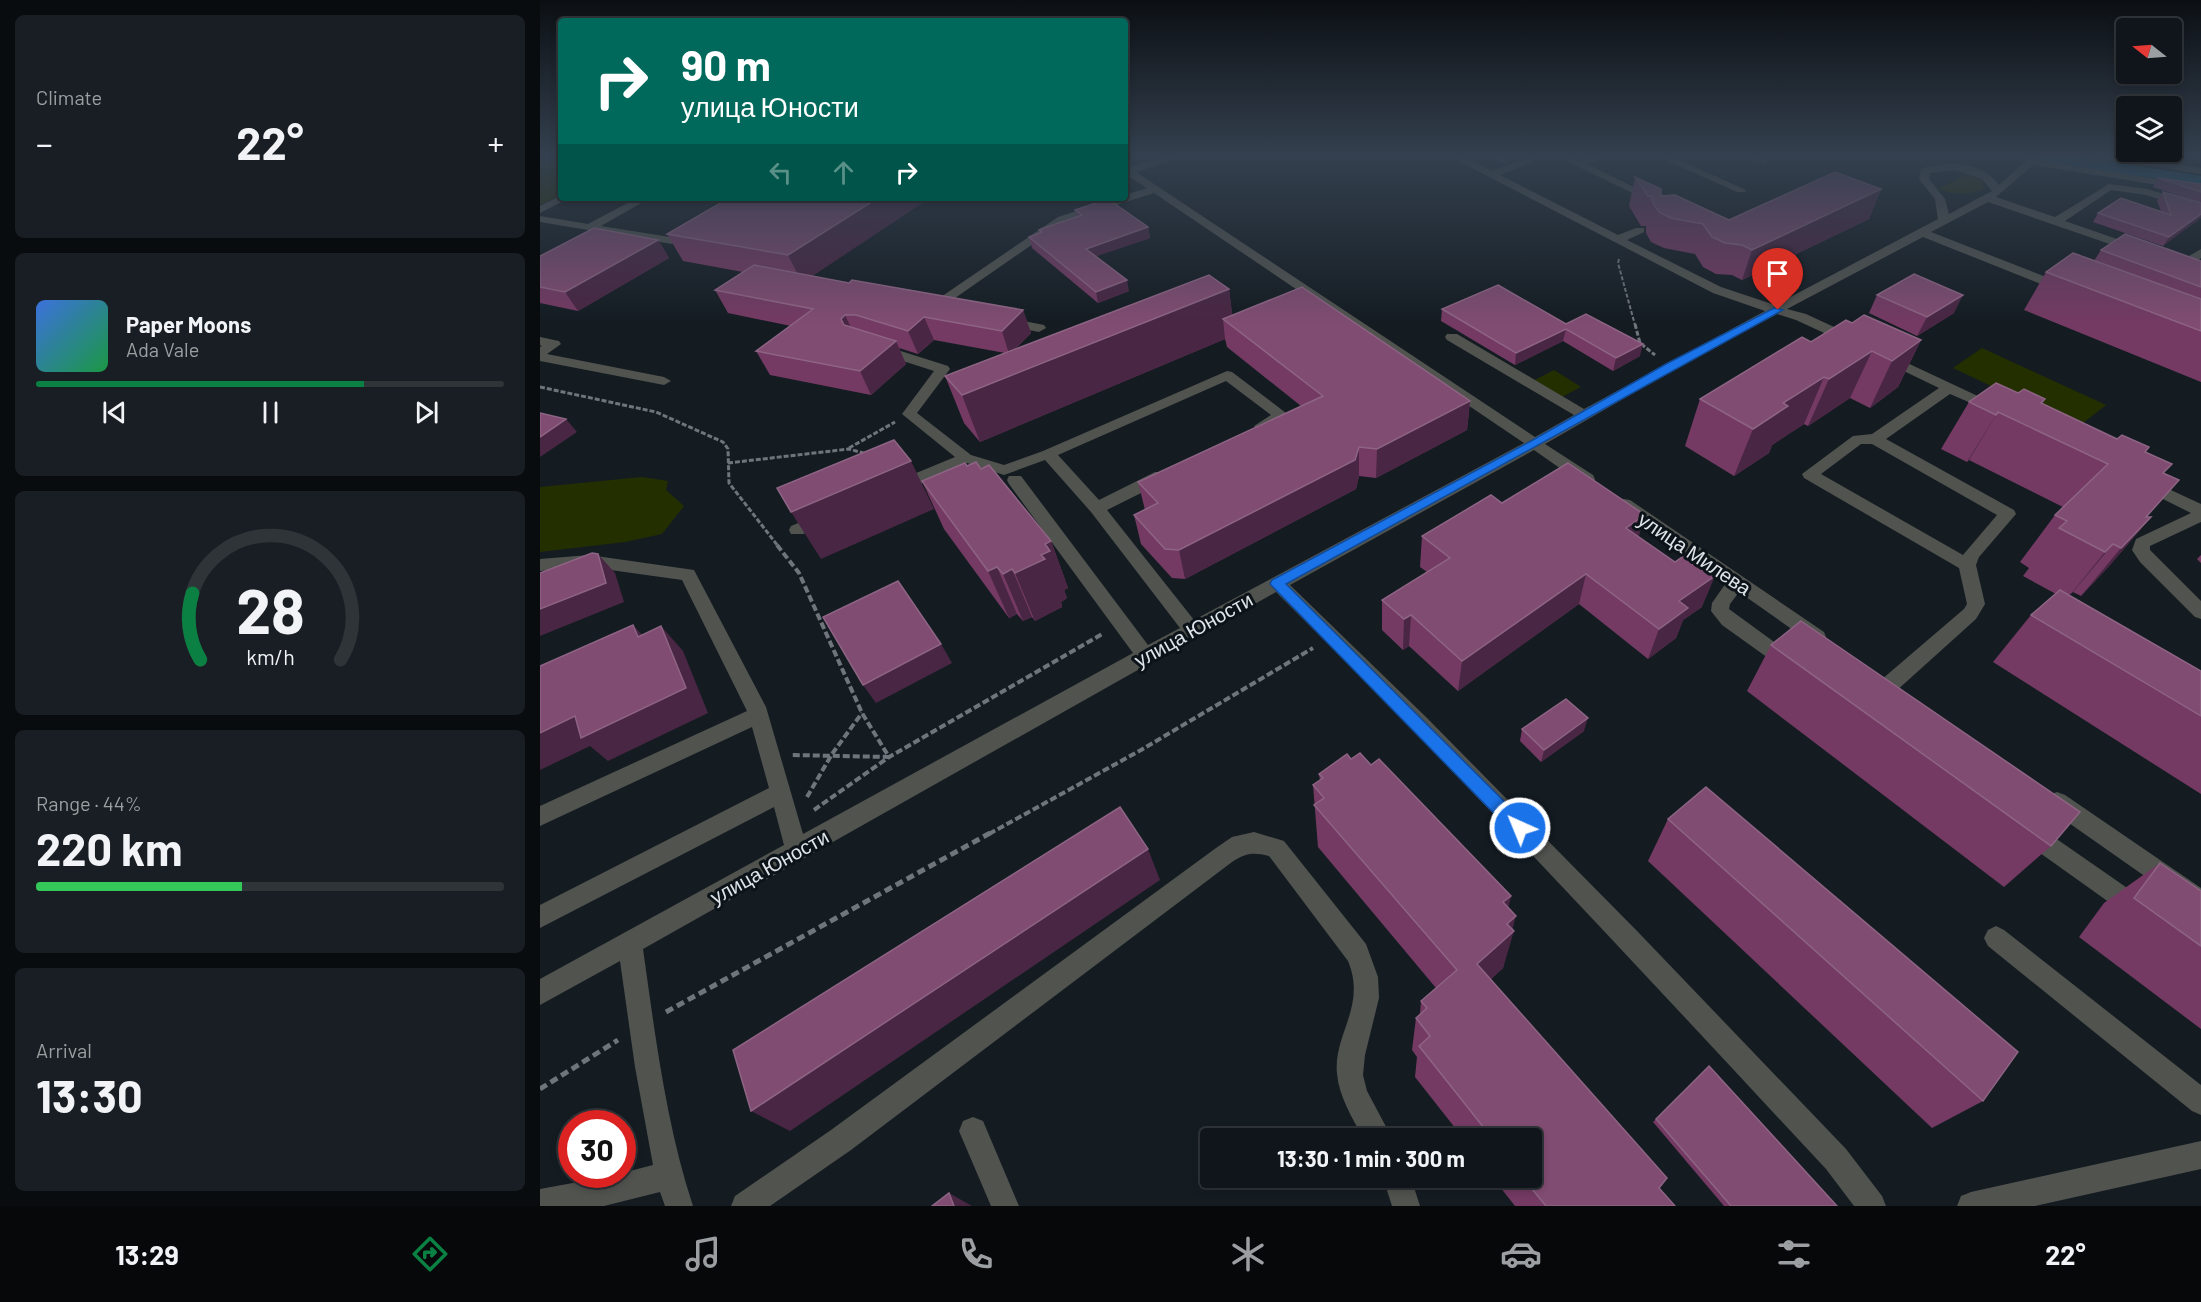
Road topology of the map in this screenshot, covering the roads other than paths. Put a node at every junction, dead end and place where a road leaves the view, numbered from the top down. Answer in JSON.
{"nodes":[{"id":1,"x":622,"y":210,"type":"edge"},
{"id":2,"x":1088,"y":210,"type":"edge"},
{"id":3,"x":1188,"y":210,"type":"edge"},
{"id":4,"x":1561,"y":210,"type":"edge"},
{"id":5,"x":1942,"y":210,"type":"edge"},
{"id":6,"x":1961,"y":210,"type":"edge"},
{"id":7,"x":2028,"y":210,"type":"edge"},
{"id":8,"x":2074,"y":210,"type":"edge"},
{"id":9,"x":540,"y":219,"type":"edge"},
{"id":10,"x":1944,"y":219,"type":"junction"},
{"id":11,"x":2056,"y":222,"type":"junction"},
{"id":12,"x":700,"y":225,"type":"edge"},
{"id":13,"x":590,"y":227,"type":"junction"},
{"id":14,"x":1640,"y":230,"type":"dead end"},
{"id":15,"x":1921,"y":232,"type":"junction"},
{"id":16,"x":1623,"y":242,"type":"junction"},
{"id":17,"x":2201,"y":253,"type":"edge"},
{"id":18,"x":2065,"y":270,"type":"edge"},
{"id":19,"x":2046,"y":281,"type":"junction"},
{"id":20,"x":2079,"y":295,"type":"edge"},
{"id":21,"x":1778,"y":310,"type":"junction"},
{"id":22,"x":960,"y":313,"type":"edge"},
{"id":23,"x":994,"y":319,"type":"edge"},
{"id":24,"x":1039,"y":328,"type":"dead end"},
{"id":25,"x":1452,"y":337,"type":"dead end"},
{"id":26,"x":540,"y":341,"type":"edge"},
{"id":27,"x":861,"y":343,"type":"edge"},
{"id":28,"x":540,"y":355,"type":"edge"},
{"id":29,"x":664,"y":381,"type":"dead end"},
{"id":30,"x":1949,"y":388,"type":"junction"},
{"id":31,"x":1584,"y":415,"type":"junction"},
{"id":32,"x":2012,"y":418,"type":"edge"},
{"id":33,"x":1250,"y":431,"type":"edge"},
{"id":34,"x":1875,"y":439,"type":"junction"},
{"id":35,"x":1536,"y":443,"type":"junction"},
{"id":36,"x":1048,"y":454,"type":"junction"},
{"id":37,"x":966,"y":458,"type":"junction"},
{"id":38,"x":1179,"y":467,"type":"edge"},
{"id":39,"x":2128,"y":475,"type":"edge"},
{"id":40,"x":1015,"y":480,"type":"dead end"},
{"id":41,"x":882,"y":494,"type":"edge"},
{"id":42,"x":1098,"y":508,"type":"junction"},
{"id":43,"x":839,"y":512,"type":"edge"},
{"id":44,"x":2201,"y":513,"type":"edge"},
{"id":45,"x":797,"y":530,"type":"edge"},
{"id":46,"x":540,"y":565,"type":"edge"},
{"id":47,"x":1967,"y":565,"type":"junction"},
{"id":48,"x":1737,"y":582,"type":"junction"},
{"id":49,"x":1276,"y":584,"type":"junction"},
{"id":50,"x":2201,"y":612,"type":"edge"},
{"id":51,"x":1192,"y":630,"type":"junction"},
{"id":52,"x":1831,"y":647,"type":"edge"},
{"id":53,"x":1145,"y":655,"type":"junction"},
{"id":54,"x":1869,"y":673,"type":"edge"},
{"id":55,"x":1806,"y":675,"type":"edge"},
{"id":56,"x":1888,"y":686,"type":"junction"},
{"id":57,"x":1908,"y":699,"type":"edge"},
{"id":58,"x":759,"y":715,"type":"junction"},
{"id":59,"x":780,"y":793,"type":"junction"},
{"id":60,"x":2045,"y":794,"type":"edge"},
{"id":61,"x":540,"y":816,"type":"edge"},
{"id":62,"x":2018,"y":824,"type":"edge"},
{"id":63,"x":797,"y":850,"type":"junction"},
{"id":64,"x":2201,"y":902,"type":"edge"},
{"id":65,"x":540,"y":917,"type":"edge"},
{"id":66,"x":2153,"y":920,"type":"edge"},
{"id":67,"x":1996,"y":938,"type":"dead end"},
{"id":68,"x":630,"y":944,"type":"junction"},
{"id":69,"x":540,"y":993,"type":"edge"},
{"id":70,"x":2201,"y":1102,"type":"edge"},
{"id":71,"x":1373,"y":1128,"type":"edge"},
{"id":72,"x":974,"y":1131,"type":"dead end"},
{"id":73,"x":2201,"y":1155,"type":"edge"},
{"id":74,"x":669,"y":1176,"type":"junction"},
{"id":75,"x":1400,"y":1188,"type":"edge"},
{"id":76,"x":540,"y":1203,"type":"edge"},
{"id":77,"x":679,"y":1206,"type":"edge"},
{"id":78,"x":746,"y":1206,"type":"edge"},
{"id":79,"x":1005,"y":1206,"type":"edge"},
{"id":80,"x":1406,"y":1206,"type":"edge"},
{"id":81,"x":1872,"y":1206,"type":"edge"},
{"id":82,"x":1971,"y":1206,"type":"edge"}],
"edges":[{"from":1,"to":13,"type":"street"},
{"from":2,"to":22,"type":"street"},
{"from":3,"to":35,"type":"street","name":"улица Милева"},
{"from":4,"to":16,"type":"street"},
{"from":5,"to":10,"type":"street"},
{"from":6,"to":10,"type":"street","name":"улица Юности"},
{"from":7,"to":11,"type":"street"},
{"from":8,"to":11,"type":"street"},
{"from":9,"to":13,"type":"street"},
{"from":10,"to":15,"type":"street","name":"улица Юности"},
{"from":11,"to":17,"type":"street"},
{"from":12,"to":13,"type":"street"},
{"from":14,"to":16,"type":"street"},
{"from":15,"to":19,"type":"street"},
{"from":15,"to":21,"type":"street","name":"улица Юности"},
{"from":16,"to":21,"type":"street"},
{"from":18,"to":19,"type":"street"},
{"from":19,"to":20,"type":"street"},
{"from":21,"to":30,"type":"street"},
{"from":21,"to":31,"type":"street","name":"улица Юности"},
{"from":23,"to":24,"type":"street"},
{"from":25,"to":31,"type":"street"},
{"from":26,"to":28,"type":"street"},
{"from":27,"to":37,"type":"street"},
{"from":28,"to":29,"type":"street"},
{"from":30,"to":32,"type":"street"},
{"from":30,"to":34,"type":"street"},
{"from":31,"to":35,"type":"street","name":"улица Юности"},
{"from":33,"to":36,"type":"street"},
{"from":34,"to":47,"type":"street"},
{"from":34,"to":47,"type":"street"},
{"from":35,"to":48,"type":"street","name":"улица Милева"},
{"from":35,"to":49,"type":"street","name":"улица Юности"},
{"from":36,"to":37,"type":"street"},
{"from":36,"to":42,"type":"street"},
{"from":37,"to":41,"type":"street"},
{"from":38,"to":42,"type":"street"},
{"from":39,"to":44,"type":"street"},
{"from":40,"to":53,"type":"street"},
{"from":42,"to":51,"type":"street"},
{"from":43,"to":45,"type":"street"},
{"from":44,"to":50,"type":"street"},
{"from":46,"to":58,"type":"street"},
{"from":47,"to":56,"type":"street"},
{"from":48,"to":52,"type":"street","name":"улица Милева"},
{"from":48,"to":55,"type":"street"},
{"from":49,"to":51,"type":"street","name":"улица Юности"},
{"from":49,"to":81,"type":"street"},
{"from":51,"to":53,"type":"street","name":"улица Юности"},
{"from":53,"to":63,"type":"street","name":"улица Юности"},
{"from":54,"to":56,"type":"street"},
{"from":56,"to":57,"type":"street"},
{"from":58,"to":59,"type":"street"},
{"from":58,"to":61,"type":"street"},
{"from":59,"to":63,"type":"street"},
{"from":59,"to":65,"type":"street"},
{"from":60,"to":64,"type":"street"},
{"from":62,"to":66,"type":"street"},
{"from":63,"to":68,"type":"street","name":"улица Юности"},
{"from":67,"to":70,"type":"street"},
{"from":68,"to":69,"type":"street","name":"улица Юности"},
{"from":68,"to":74,"type":"street"},
{"from":71,"to":78,"type":"street"},
{"from":72,"to":79,"type":"street"},
{"from":73,"to":82,"type":"street"},
{"from":74,"to":76,"type":"street"},
{"from":74,"to":77,"type":"street"},
{"from":75,"to":80,"type":"street"}]}
